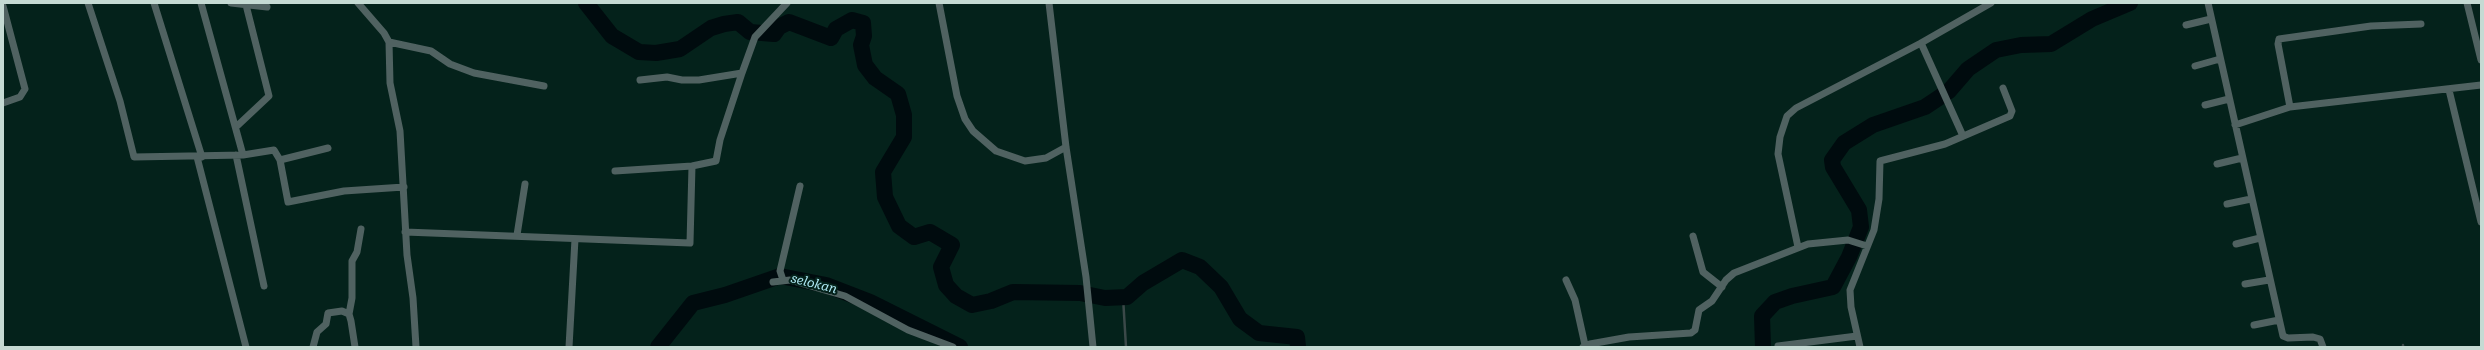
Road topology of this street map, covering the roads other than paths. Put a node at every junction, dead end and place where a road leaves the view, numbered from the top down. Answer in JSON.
{"nodes":[{"id":1,"x":88,"y":3,"type":"edge"},
{"id":2,"x":154,"y":3,"type":"edge"},
{"id":3,"x":201,"y":3,"type":"edge"},
{"id":4,"x":231,"y":3,"type":"edge"},
{"id":5,"x":358,"y":3,"type":"edge"},
{"id":6,"x":787,"y":3,"type":"edge"},
{"id":7,"x":939,"y":3,"type":"edge"},
{"id":8,"x":1050,"y":3,"type":"edge"},
{"id":9,"x":1991,"y":3,"type":"edge"},
{"id":10,"x":2208,"y":3,"type":"edge"},
{"id":11,"x":2467,"y":3,"type":"edge"},
{"id":12,"x":246,"y":5,"type":"junction"},
{"id":13,"x":3,"y":6,"type":"edge"},
{"id":14,"x":267,"y":7,"type":"dead end"},
{"id":15,"x":2211,"y":19,"type":"junction"},
{"id":16,"x":2421,"y":24,"type":"dead end"},
{"id":17,"x":2186,"y":25,"type":"dead end"},
{"id":18,"x":389,"y":42,"type":"junction"},
{"id":19,"x":1921,"y":43,"type":"junction"},
{"id":20,"x":2220,"y":59,"type":"junction"},
{"id":21,"x":2481,"y":60,"type":"edge"},
{"id":22,"x":2196,"y":66,"type":"dead end"},
{"id":23,"x":742,"y":73,"type":"junction"},
{"id":24,"x":640,"y":80,"type":"dead end"},
{"id":25,"x":2481,"y":85,"type":"edge"},
{"id":26,"x":544,"y":86,"type":"dead end"},
{"id":27,"x":2003,"y":88,"type":"dead end"},
{"id":28,"x":2449,"y":90,"type":"junction"},
{"id":29,"x":2228,"y":99,"type":"junction"},
{"id":30,"x":3,"y":103,"type":"edge"},
{"id":31,"x":2205,"y":105,"type":"dead end"},
{"id":32,"x":2290,"y":107,"type":"junction"},
{"id":33,"x":2235,"y":125,"type":"junction"},
{"id":34,"x":236,"y":127,"type":"junction"},
{"id":35,"x":1963,"y":136,"type":"junction"},
{"id":36,"x":328,"y":148,"type":"dead end"},
{"id":37,"x":1066,"y":148,"type":"junction"},
{"id":38,"x":240,"y":155,"type":"junction"},
{"id":39,"x":199,"y":157,"type":"junction"},
{"id":40,"x":2242,"y":158,"type":"junction"},
{"id":41,"x":280,"y":160,"type":"junction"},
{"id":42,"x":2218,"y":164,"type":"dead end"},
{"id":43,"x":692,"y":166,"type":"junction"},
{"id":44,"x":615,"y":171,"type":"dead end"},
{"id":45,"x":525,"y":184,"type":"dead end"},
{"id":46,"x":800,"y":186,"type":"dead end"},
{"id":47,"x":404,"y":187,"type":"junction"},
{"id":48,"x":2251,"y":199,"type":"junction"},
{"id":49,"x":2227,"y":204,"type":"dead end"},
{"id":50,"x":2481,"y":222,"type":"edge"},
{"id":51,"x":360,"y":229,"type":"dead end"},
{"id":52,"x":405,"y":232,"type":"junction"},
{"id":53,"x":517,"y":236,"type":"junction"},
{"id":54,"x":1693,"y":236,"type":"dead end"},
{"id":55,"x":2260,"y":238,"type":"junction"},
{"id":56,"x":575,"y":239,"type":"junction"},
{"id":57,"x":2236,"y":244,"type":"dead end"},
{"id":58,"x":1867,"y":246,"type":"junction"},
{"id":59,"x":1798,"y":247,"type":"junction"},
{"id":60,"x":783,"y":279,"type":"junction"},
{"id":61,"x":1566,"y":280,"type":"dead end"},
{"id":62,"x":2269,"y":280,"type":"junction"},
{"id":63,"x":773,"y":282,"type":"dead end"},
{"id":64,"x":2245,"y":284,"type":"dead end"},
{"id":65,"x":264,"y":286,"type":"dead end"},
{"id":66,"x":1722,"y":287,"type":"junction"},
{"id":67,"x":349,"y":314,"type":"junction"},
{"id":68,"x":2279,"y":320,"type":"junction"},
{"id":69,"x":2254,"y":325,"type":"dead end"},
{"id":70,"x":1857,"y":336,"type":"junction"},
{"id":71,"x":1608,"y":343,"type":"edge"},
{"id":72,"x":1584,"y":346,"type":"edge"},
{"id":73,"x":1778,"y":346,"type":"dead end"},
{"id":74,"x":246,"y":347,"type":"edge"},
{"id":75,"x":313,"y":347,"type":"edge"},
{"id":76,"x":355,"y":347,"type":"edge"},
{"id":77,"x":416,"y":347,"type":"edge"},
{"id":78,"x":569,"y":347,"type":"edge"},
{"id":79,"x":953,"y":347,"type":"edge"},
{"id":80,"x":1094,"y":347,"type":"edge"},
{"id":81,"x":1860,"y":347,"type":"edge"},
{"id":82,"x":2323,"y":347,"type":"edge"}],
"edges":[{"from":1,"to":39,"type":"street"},
{"from":2,"to":39,"type":"street"},
{"from":3,"to":34,"type":"street"},
{"from":4,"to":12,"type":"street"},
{"from":5,"to":18,"type":"street"},
{"from":6,"to":23,"type":"street"},
{"from":7,"to":37,"type":"street"},
{"from":8,"to":37,"type":"street"},
{"from":9,"to":19,"type":"street"},
{"from":10,"to":15,"type":"street"},
{"from":11,"to":21,"type":"street"},
{"from":12,"to":14,"type":"street"},
{"from":12,"to":34,"type":"street"},
{"from":13,"to":30,"type":"street"},
{"from":15,"to":17,"type":"street"},
{"from":15,"to":20,"type":"street"},
{"from":16,"to":32,"type":"street"},
{"from":18,"to":26,"type":"street"},
{"from":18,"to":47,"type":"street"},
{"from":19,"to":35,"type":"street"},
{"from":19,"to":59,"type":"street"},
{"from":20,"to":22,"type":"street"},
{"from":20,"to":29,"type":"street"},
{"from":23,"to":24,"type":"street"},
{"from":23,"to":43,"type":"street"},
{"from":25,"to":28,"type":"street"},
{"from":27,"to":35,"type":"street"},
{"from":28,"to":32,"type":"street"},
{"from":28,"to":50,"type":"street"},
{"from":29,"to":31,"type":"street"},
{"from":29,"to":33,"type":"street"},
{"from":32,"to":33,"type":"street"},
{"from":33,"to":40,"type":"street"},
{"from":34,"to":38,"type":"street"},
{"from":35,"to":58,"type":"street"},
{"from":36,"to":41,"type":"street"},
{"from":37,"to":80,"type":"street"},
{"from":38,"to":39,"type":"street"},
{"from":38,"to":41,"type":"street"},
{"from":38,"to":65,"type":"street"},
{"from":39,"to":74,"type":"street"},
{"from":40,"to":42,"type":"street"},
{"from":40,"to":48,"type":"street"},
{"from":41,"to":47,"type":"street"},
{"from":43,"to":44,"type":"street"},
{"from":43,"to":56,"type":"street"},
{"from":45,"to":53,"type":"street"},
{"from":46,"to":60,"type":"street"},
{"from":47,"to":52,"type":"street"},
{"from":48,"to":49,"type":"street"},
{"from":48,"to":55,"type":"street"},
{"from":51,"to":67,"type":"street"},
{"from":52,"to":53,"type":"street"},
{"from":52,"to":77,"type":"street"},
{"from":53,"to":56,"type":"street"},
{"from":54,"to":66,"type":"street"},
{"from":55,"to":57,"type":"street"},
{"from":55,"to":62,"type":"street"},
{"from":56,"to":78,"type":"street"},
{"from":58,"to":59,"type":"street"},
{"from":58,"to":70,"type":"street"},
{"from":59,"to":66,"type":"street"},
{"from":60,"to":63,"type":"street"},
{"from":60,"to":79,"type":"street"},
{"from":61,"to":72,"type":"street"},
{"from":62,"to":64,"type":"street"},
{"from":62,"to":68,"type":"street"},
{"from":66,"to":71,"type":"street"},
{"from":67,"to":75,"type":"street"},
{"from":67,"to":76,"type":"street"},
{"from":68,"to":69,"type":"street"},
{"from":68,"to":82,"type":"street"},
{"from":70,"to":73,"type":"street"},
{"from":70,"to":81,"type":"street"},
{"from":71,"to":72,"type":"street"}]}
